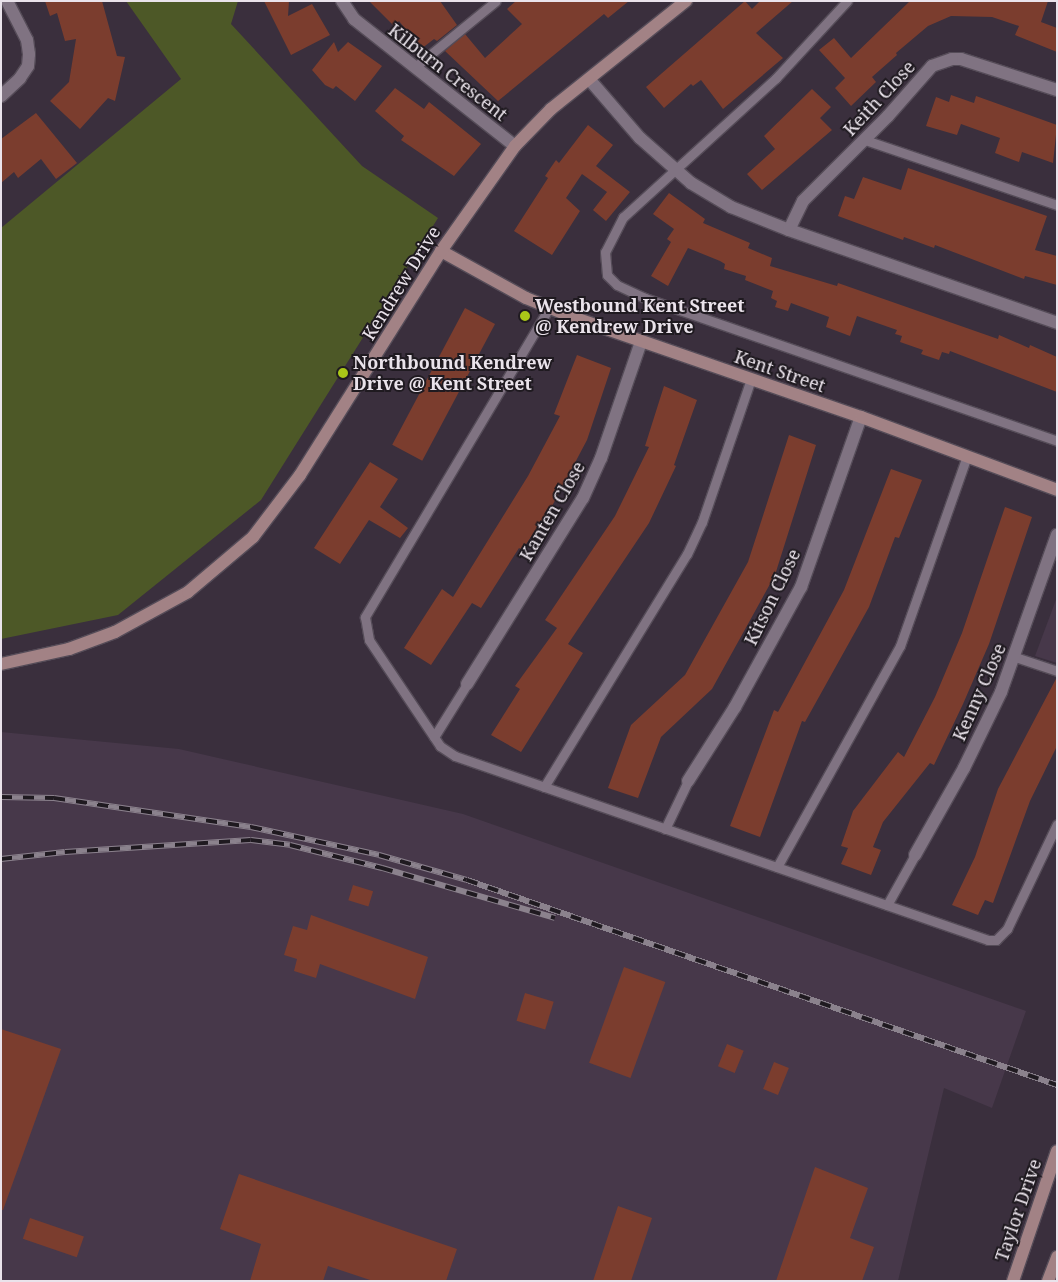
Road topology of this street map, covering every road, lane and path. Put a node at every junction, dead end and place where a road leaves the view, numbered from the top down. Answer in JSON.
{"nodes":[{"id":1,"x":7,"y":1,"type":"edge"},
{"id":2,"x":342,"y":1,"type":"edge"},
{"id":3,"x":496,"y":1,"type":"edge"},
{"id":4,"x":686,"y":1,"type":"edge"},
{"id":5,"x":847,"y":1,"type":"edge"},
{"id":6,"x":415,"y":67,"type":"junction"},
{"id":7,"x":589,"y":78,"type":"junction"},
{"id":8,"x":1057,"y":90,"type":"edge"},
{"id":9,"x":1,"y":96,"type":"edge"},
{"id":10,"x":865,"y":140,"type":"junction"},
{"id":11,"x":515,"y":146,"type":"junction"},
{"id":12,"x":676,"y":171,"type":"junction"},
{"id":13,"x":1057,"y":205,"type":"edge"},
{"id":14,"x":789,"y":230,"type":"junction"},
{"id":15,"x":441,"y":250,"type":"junction"},
{"id":16,"x":549,"y":308,"type":"junction"},
{"id":17,"x":1057,"y":323,"type":"edge"},
{"id":18,"x":641,"y":342,"type":"junction"},
{"id":19,"x":750,"y":379,"type":"junction"},
{"id":20,"x":861,"y":417,"type":"junction"},
{"id":21,"x":1057,"y":441,"type":"edge"},
{"id":22,"x":967,"y":456,"type":"junction"},
{"id":23,"x":1057,"y":490,"type":"edge"},
{"id":24,"x":1057,"y":535,"type":"edge"},
{"id":25,"x":1015,"y":657,"type":"junction"},
{"id":26,"x":1,"y":664,"type":"edge"},
{"id":27,"x":1057,"y":671,"type":"edge"},
{"id":28,"x":467,"y":684,"type":"joint"},
{"id":29,"x":434,"y":737,"type":"junction"},
{"id":30,"x":688,"y":780,"type":"joint"},
{"id":31,"x":544,"y":787,"type":"junction"},
{"id":32,"x":1057,"y":824,"type":"edge"},
{"id":33,"x":665,"y":829,"type":"junction"},
{"id":34,"x":915,"y":855,"type":"joint"},
{"id":35,"x":777,"y":867,"type":"junction"},
{"id":36,"x":887,"y":905,"type":"junction"},
{"id":37,"x":1057,"y":1151,"type":"edge"},
{"id":38,"x":1057,"y":1257,"type":"edge"},
{"id":39,"x":1013,"y":1281,"type":"edge"},
{"id":40,"x":1048,"y":1281,"type":"edge"}],
"edges":[{"from":1,"to":9,"type":"street"},
{"from":2,"to":6,"type":"street","name":"Kilburn Crescent"},
{"from":3,"to":6,"type":"lane"},
{"from":4,"to":7,"type":"street","name":"Kendrew Drive"},
{"from":5,"to":12,"type":"lane"},
{"from":6,"to":11,"type":"street","name":"Kilburn Crescent"},
{"from":7,"to":11,"type":"street","name":"Kendrew Drive"},
{"from":7,"to":12,"type":"street"},
{"from":8,"to":10,"type":"street","name":"Keith Close"},
{"from":10,"to":13,"type":"lane"},
{"from":10,"to":14,"type":"street","name":"Keith Close"},
{"from":11,"to":15,"type":"street","name":"Kendrew Drive"},
{"from":12,"to":14,"type":"street"},
{"from":12,"to":21,"type":"lane"},
{"from":14,"to":17,"type":"street"},
{"from":15,"to":16,"type":"street","name":"Kent Street"},
{"from":15,"to":26,"type":"street","name":"Kendrew Drive"},
{"from":16,"to":18,"type":"street","name":"Kent Street"},
{"from":16,"to":29,"type":"lane"},
{"from":18,"to":19,"type":"street","name":"Kent Street"},
{"from":18,"to":28,"type":"street","name":"Kanten Close"},
{"from":19,"to":20,"type":"street","name":"Kent Street"},
{"from":19,"to":31,"type":"lane"},
{"from":20,"to":22,"type":"street","name":"Kent Street"},
{"from":20,"to":30,"type":"street","name":"Kitson Close"},
{"from":22,"to":23,"type":"street","name":"Kent Street"},
{"from":22,"to":35,"type":"lane"},
{"from":24,"to":25,"type":"street","name":"Kenny Close"},
{"from":25,"to":27,"type":"lane"},
{"from":25,"to":34,"type":"street","name":"Kenny Close"},
{"from":28,"to":29,"type":"lane"},
{"from":29,"to":31,"type":"lane"},
{"from":30,"to":33,"type":"lane"},
{"from":31,"to":33,"type":"lane"},
{"from":32,"to":36,"type":"lane"},
{"from":33,"to":35,"type":"lane"},
{"from":34,"to":36,"type":"lane"},
{"from":35,"to":36,"type":"lane"},
{"from":37,"to":39,"type":"street","name":"Taylor Drive"},
{"from":38,"to":40,"type":"street"}]}
